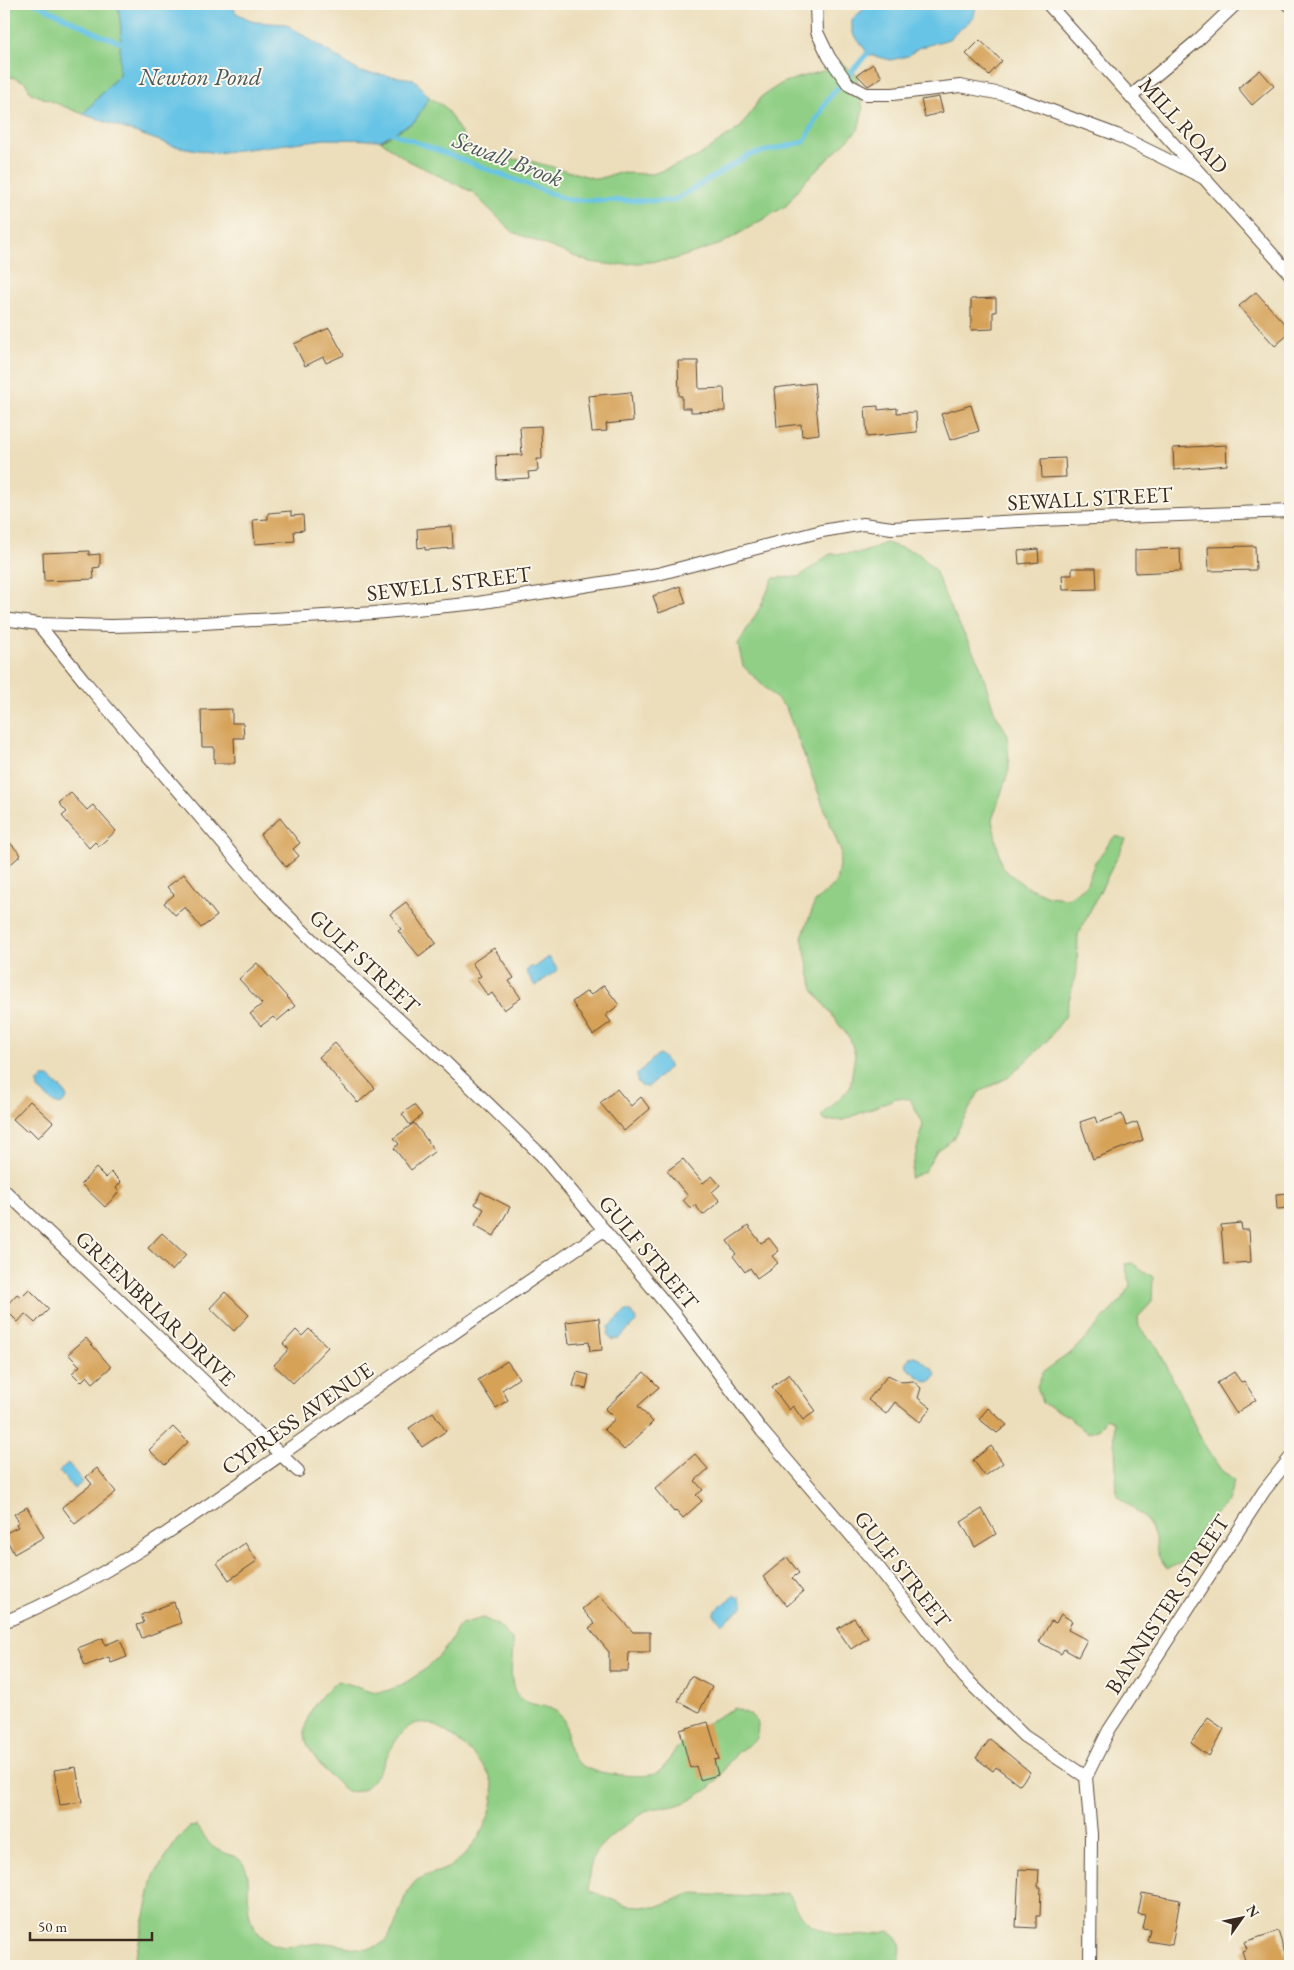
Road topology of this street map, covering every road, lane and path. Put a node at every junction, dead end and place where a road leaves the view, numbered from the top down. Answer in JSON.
{"nodes":[{"id":1,"x":816,"y":4,"type":"edge"},
{"id":2,"x":1048,"y":4,"type":"edge"},
{"id":3,"x":1236,"y":4,"type":"edge"},
{"id":4,"x":1131,"y":96,"type":"junction"},
{"id":5,"x":1206,"y":179,"type":"junction"},
{"id":6,"x":1290,"y":274,"type":"edge"},
{"id":7,"x":1290,"y":511,"type":"edge"},
{"id":8,"x":892,"y":528,"type":"joint"},
{"id":9,"x":4,"y":619,"type":"edge"},
{"id":10,"x":38,"y":624,"type":"junction"},
{"id":11,"x":4,"y":1190,"type":"edge"},
{"id":12,"x":604,"y":1230,"type":"junction"},
{"id":13,"x":280,"y":1455,"type":"junction"},
{"id":14,"x":1290,"y":1458,"type":"edge"},
{"id":15,"x":298,"y":1470,"type":"dead end"},
{"id":16,"x":4,"y":1622,"type":"edge"},
{"id":17,"x":1086,"y":1777,"type":"junction"},
{"id":18,"x":1090,"y":1966,"type":"edge"}],
"edges":[{"from":1,"to":5,"type":"street"},
{"from":2,"to":4,"type":"street","name":"MILL ROAD"},
{"from":3,"to":4,"type":"street"},
{"from":4,"to":5,"type":"street","name":"MILL ROAD"},
{"from":5,"to":6,"type":"street","name":"MILL ROAD"},
{"from":7,"to":8,"type":"street","name":"SEWALL STREET"},
{"from":8,"to":10,"type":"street","name":"SEWELL STREET"},
{"from":9,"to":10,"type":"street","name":"SEWELL STREET"},
{"from":10,"to":12,"type":"street","name":"GULF STREET"},
{"from":11,"to":13,"type":"street","name":"GREENBRIAR DRIVE"},
{"from":12,"to":13,"type":"street","name":"CYPRESS AVENUE"},
{"from":12,"to":17,"type":"street","name":"GULF STREET"},
{"from":13,"to":15,"type":"street","name":"GREENBRIAR DRIVE"},
{"from":13,"to":16,"type":"street","name":"CYPRESS AVENUE"},
{"from":14,"to":17,"type":"street","name":"BANNISTER STREET"},
{"from":17,"to":18,"type":"street"}]}
